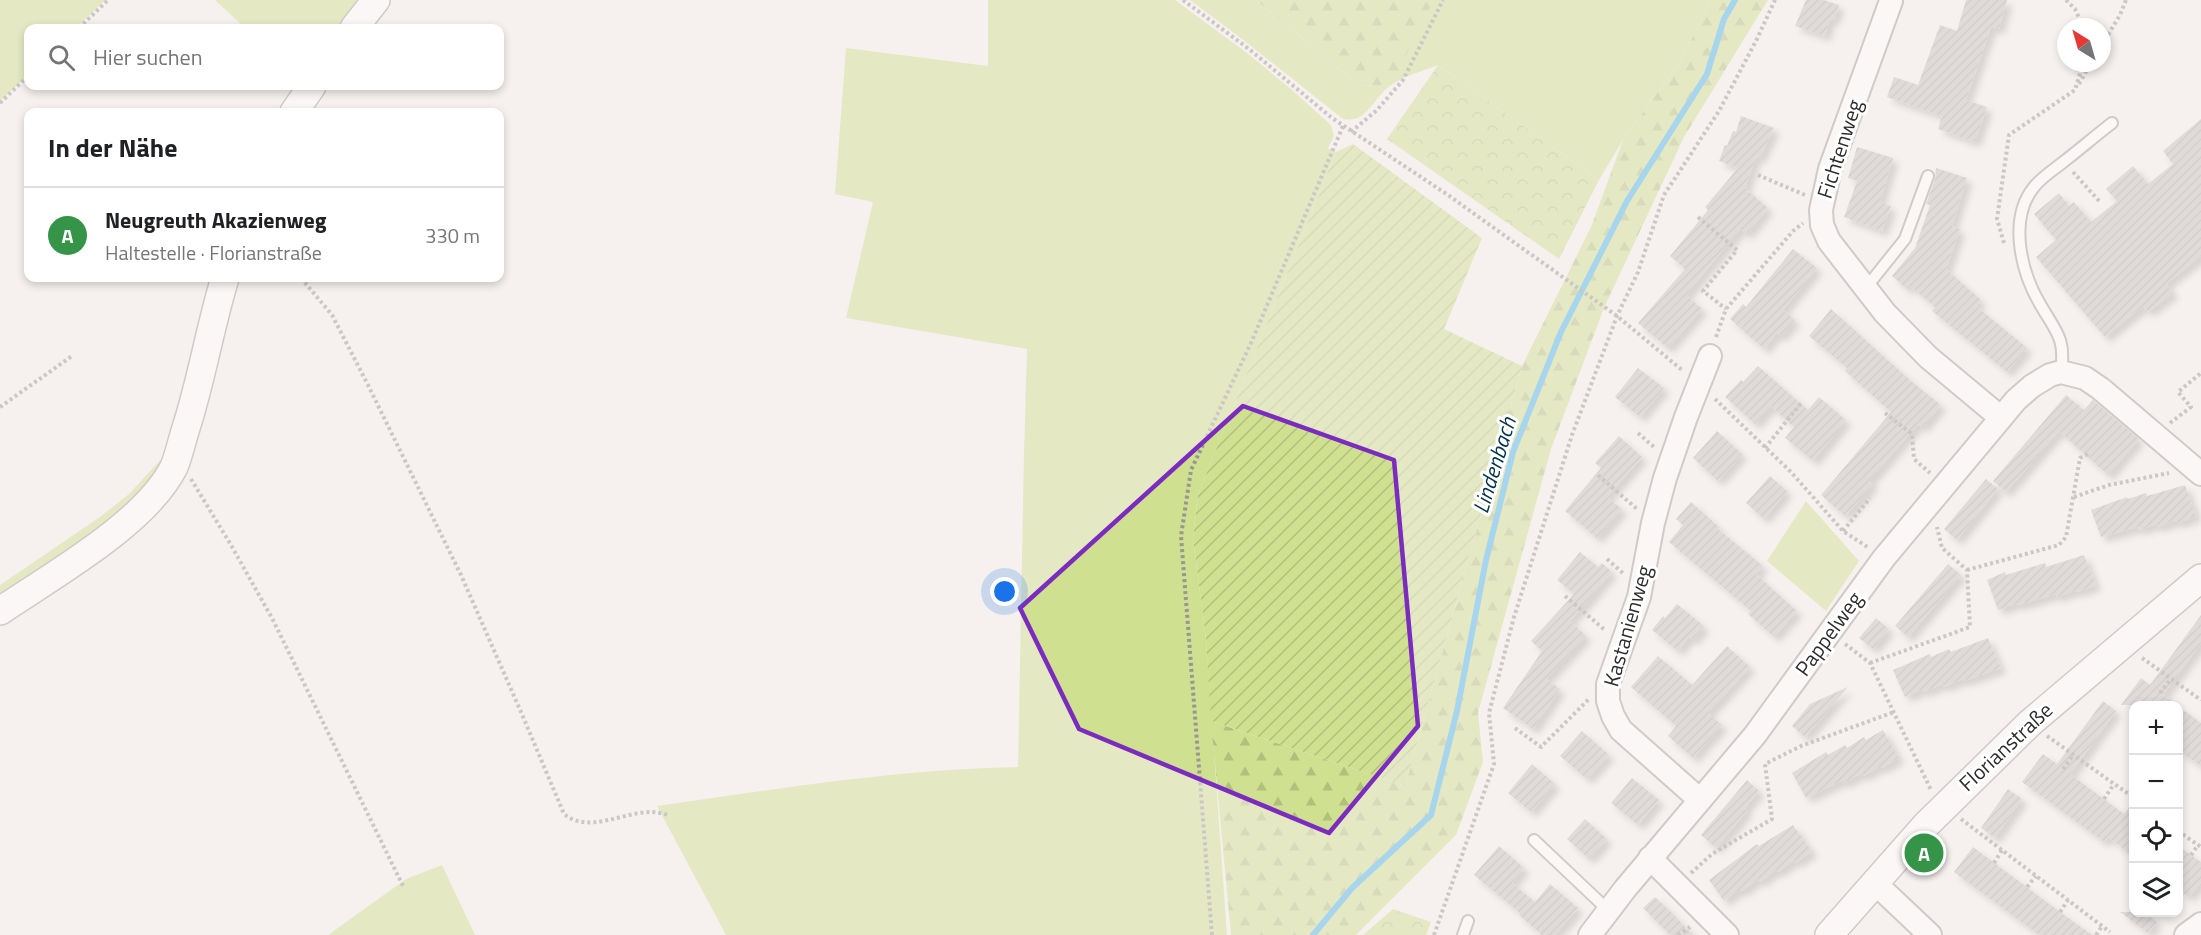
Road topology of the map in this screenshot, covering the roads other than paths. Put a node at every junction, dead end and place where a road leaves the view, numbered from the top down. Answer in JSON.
{"nodes":[{"id":1,"x":376,"y":0,"type":"edge"},
{"id":2,"x":1891,"y":1,"type":"edge"},
{"id":3,"x":357,"y":24,"type":"edge"},
{"id":4,"x":309,"y":90,"type":"edge"},
{"id":5,"x":297,"y":108,"type":"edge"},
{"id":6,"x":2112,"y":123,"type":"dead end"},
{"id":7,"x":1928,"y":176,"type":"dead end"},
{"id":8,"x":224,"y":282,"type":"edge"},
{"id":9,"x":1865,"y":289,"type":"junction"},
{"id":10,"x":1710,"y":356,"type":"road end"},
{"id":11,"x":2061,"y":372,"type":"junction"},
{"id":12,"x":2000,"y":417,"type":"junction"},
{"id":13,"x":2198,"y":471,"type":"edge"},
{"id":14,"x":2201,"y":578,"type":"edge"},
{"id":15,"x":0,"y":611,"type":"edge"},
{"id":16,"x":1700,"y":800,"type":"junction"},
{"id":17,"x":1534,"y":840,"type":"dead end"},
{"id":18,"x":1650,"y":858,"type":"junction"},
{"id":19,"x":1875,"y":883,"type":"junction"},
{"id":20,"x":1608,"y":910,"type":"junction"},
{"id":21,"x":1468,"y":921,"type":"dead end"},
{"id":22,"x":2201,"y":924,"type":"edge"},
{"id":23,"x":1463,"y":935,"type":"edge"},
{"id":24,"x":1590,"y":935,"type":"edge"},
{"id":25,"x":1727,"y":935,"type":"edge"},
{"id":26,"x":1829,"y":935,"type":"edge"},
{"id":27,"x":1930,"y":935,"type":"edge"},
{"id":28,"x":2186,"y":935,"type":"edge"}],
"edges":[{"from":1,"to":3,"type":"street"},
{"from":2,"to":9,"type":"street","name":"Fichtenweg"},
{"from":4,"to":5,"type":"street"},
{"from":6,"to":11,"type":"lane"},
{"from":7,"to":9,"type":"lane"},
{"from":8,"to":15,"type":"street"},
{"from":9,"to":12,"type":"street","name":"Fichtenweg"},
{"from":10,"to":16,"type":"street","name":"Kastanienweg"},
{"from":11,"to":12,"type":"street","name":"Pappelweg"},
{"from":11,"to":13,"type":"street"},
{"from":12,"to":16,"type":"street","name":"Pappelweg"},
{"from":14,"to":19,"type":"street","name":"Florianstraße"},
{"from":16,"to":18,"type":"street","name":"Pappelweg"},
{"from":17,"to":20,"type":"lane"},
{"from":18,"to":20,"type":"street","name":"Pappelweg"},
{"from":18,"to":25,"type":"street"},
{"from":19,"to":26,"type":"street","name":"Florianstraße"},
{"from":19,"to":27,"type":"street"},
{"from":20,"to":24,"type":"street","name":"Pappelweg"},
{"from":21,"to":23,"type":"lane"},
{"from":22,"to":28,"type":"street"}]}
